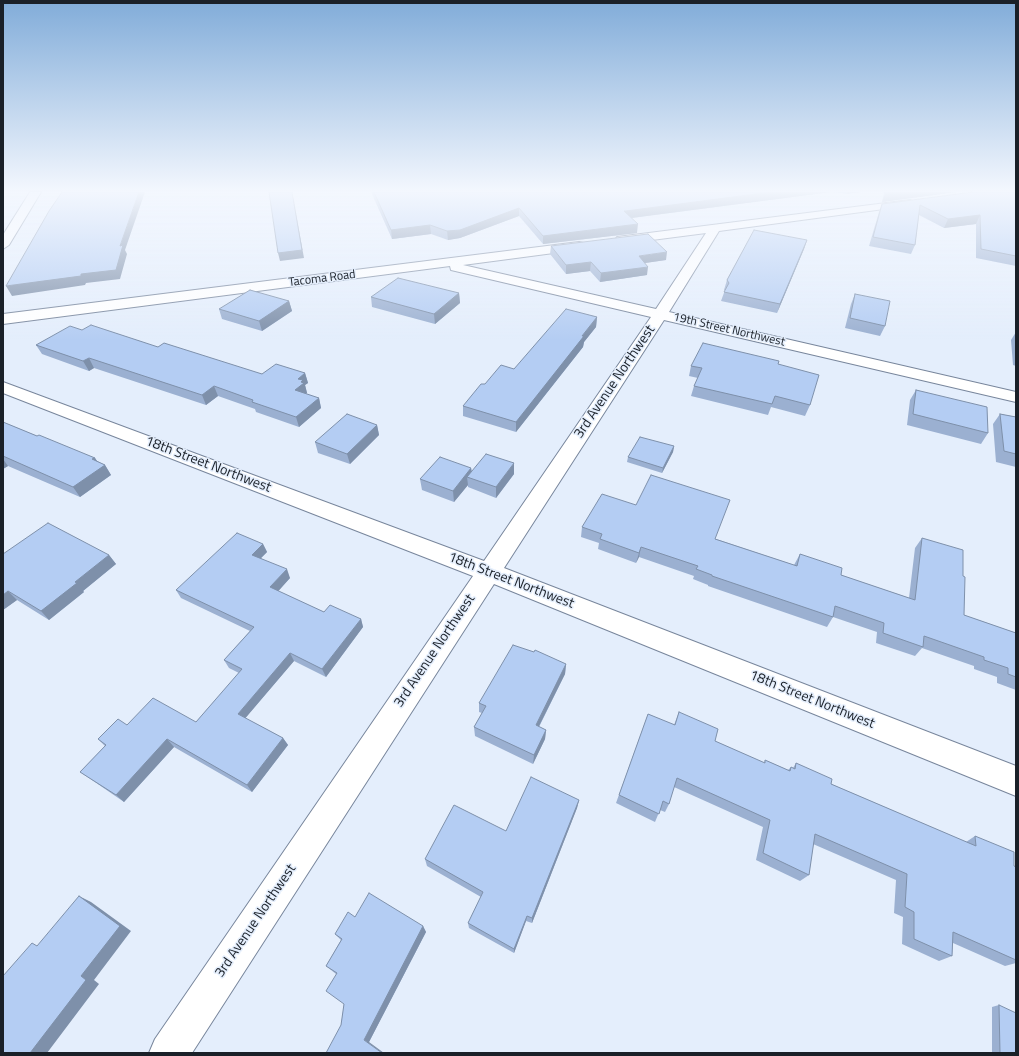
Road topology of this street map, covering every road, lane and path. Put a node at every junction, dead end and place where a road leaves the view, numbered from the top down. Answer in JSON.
{"nodes":[{"id":1,"x":614,"y":241,"type":"edge"},
{"id":2,"x":707,"y":241,"type":"edge"},
{"id":3,"x":608,"y":242,"type":"edge"},
{"id":4,"x":592,"y":244,"type":"edge"},
{"id":5,"x":441,"y":263,"type":"junction"},
{"id":6,"x":660,"y":314,"type":"junction"},
{"id":7,"x":3,"y":319,"type":"edge"},
{"id":8,"x":3,"y":387,"type":"edge"},
{"id":9,"x":1016,"y":397,"type":"edge"},
{"id":10,"x":488,"y":572,"type":"junction"},
{"id":11,"x":1016,"y":781,"type":"edge"},
{"id":12,"x":169,"y":1053,"type":"edge"}],
"edges":[{"from":1,"to":3,"type":"street"},
{"from":2,"to":6,"type":"street","name":"3rd Avenue Northwest"},
{"from":4,"to":5,"type":"street","name":"Tacoma Road"},
{"from":5,"to":6,"type":"street","name":"19th Street Northwest"},
{"from":5,"to":7,"type":"street","name":"Tacoma Road"},
{"from":6,"to":9,"type":"street","name":"19th Street Northwest"},
{"from":6,"to":10,"type":"street","name":"3rd Avenue Northwest"},
{"from":8,"to":10,"type":"street","name":"18th Street Northwest"},
{"from":10,"to":11,"type":"street","name":"18th Street Northwest"},
{"from":10,"to":12,"type":"street","name":"3rd Avenue Northwest"}]}
